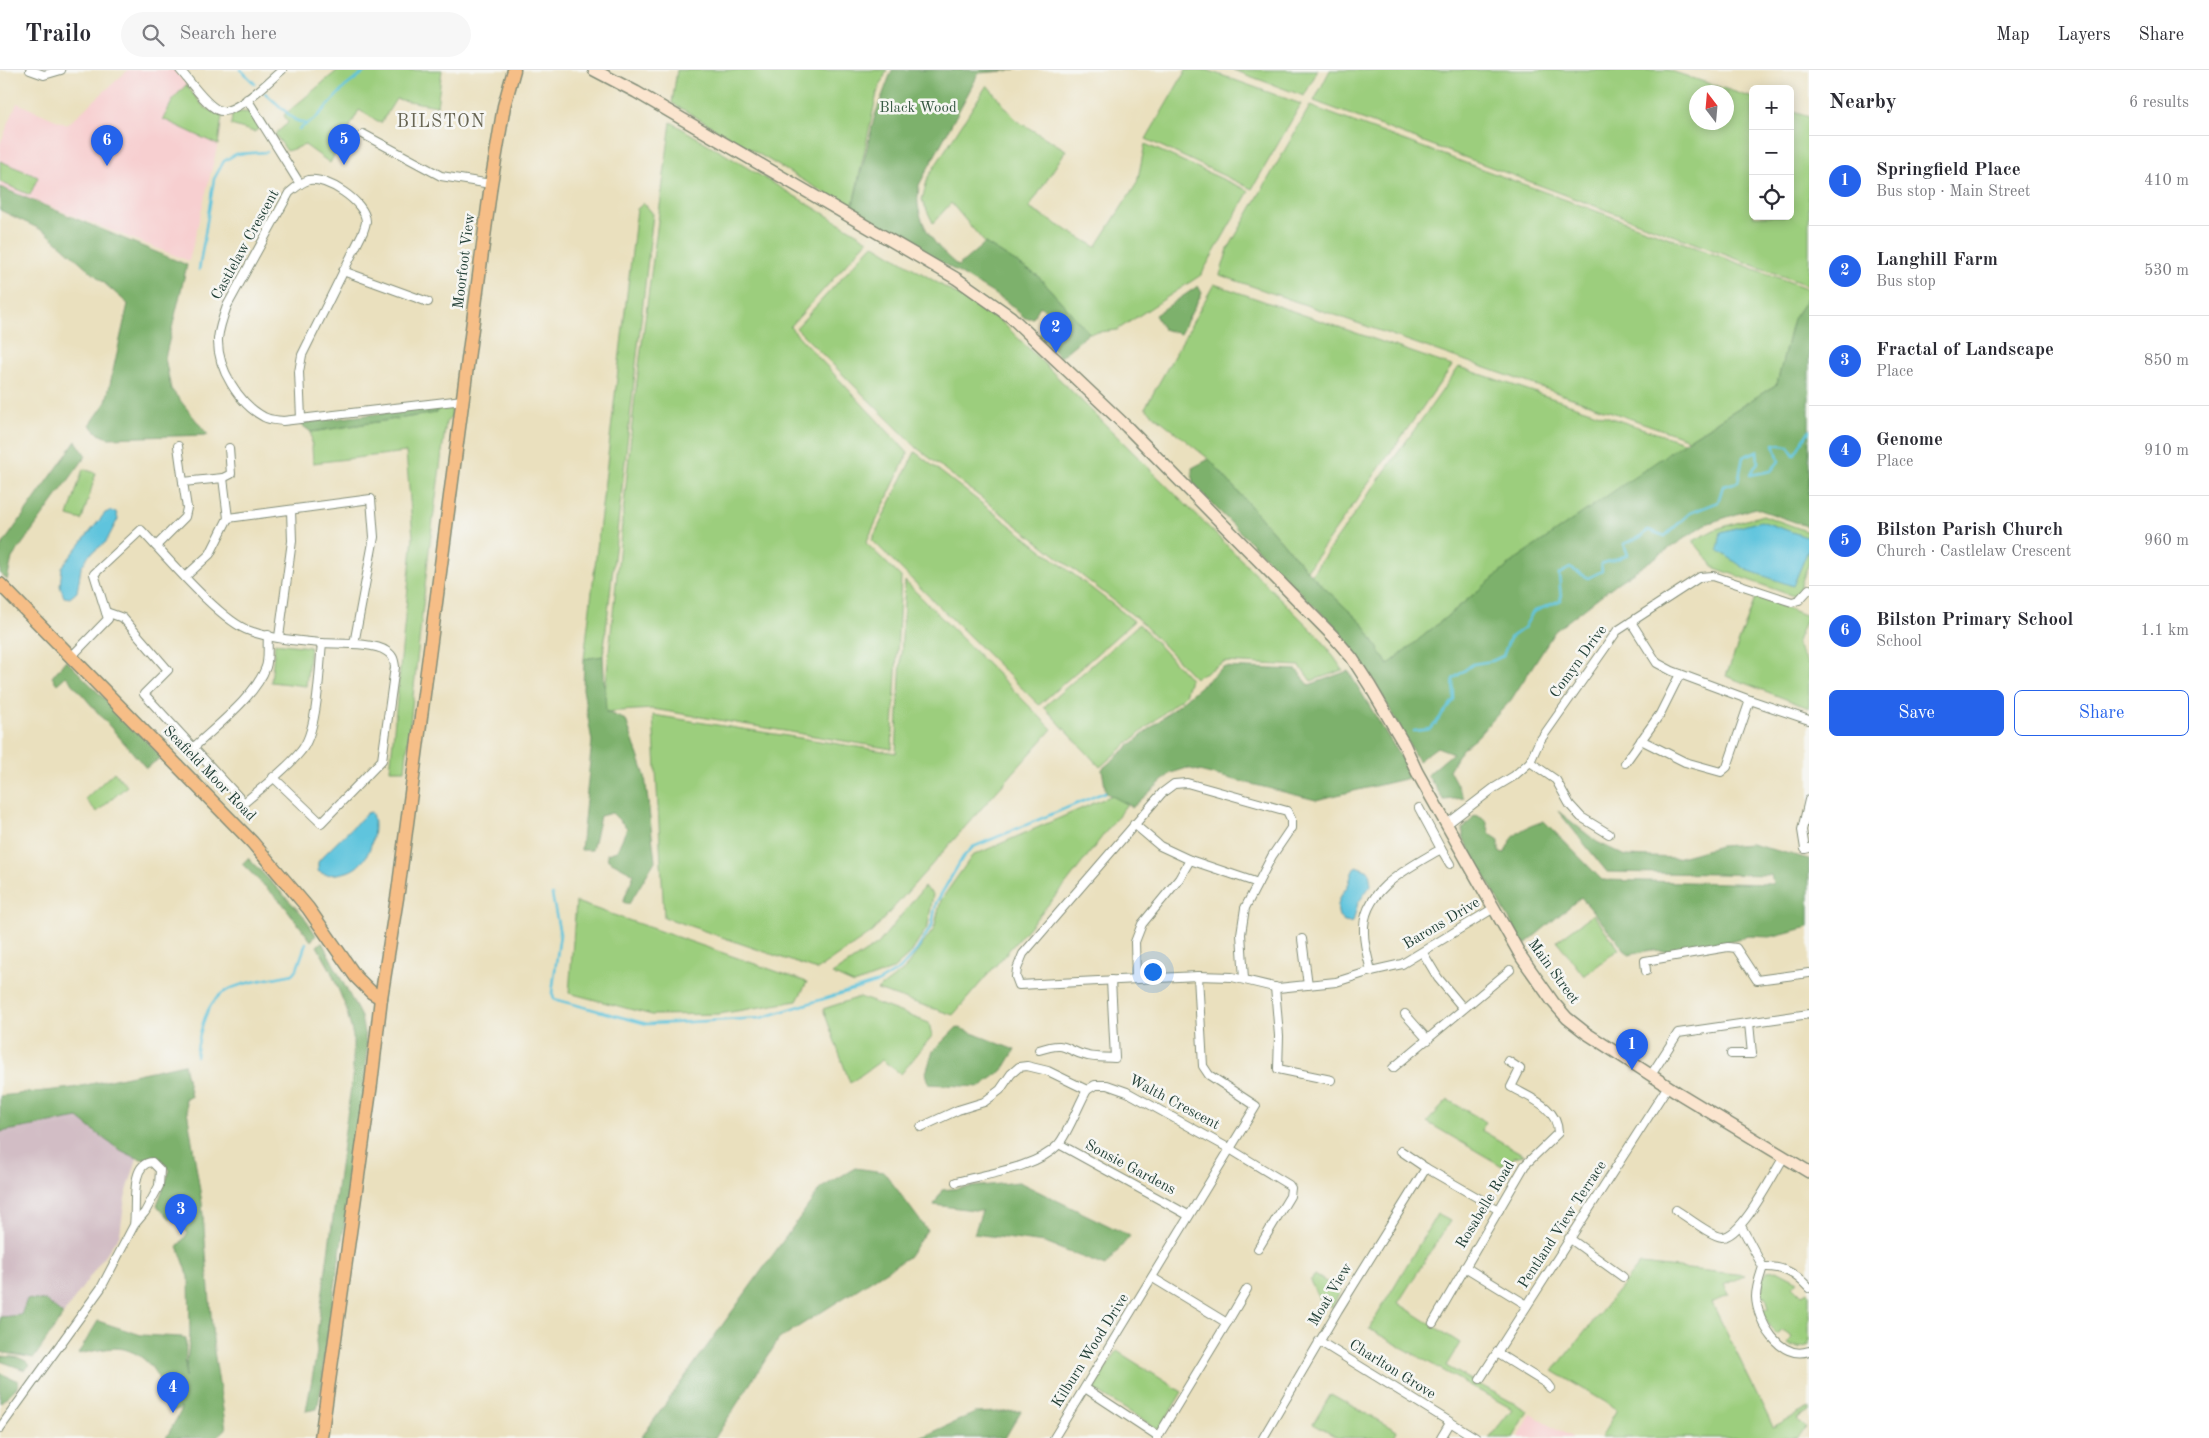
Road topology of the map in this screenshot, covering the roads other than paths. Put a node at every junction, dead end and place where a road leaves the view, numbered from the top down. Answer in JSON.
{"nodes":[{"id":1,"x":30,"y":70,"type":"edge"},
{"id":2,"x":61,"y":70,"type":"edge"},
{"id":3,"x":180,"y":70,"type":"edge"},
{"id":4,"x":282,"y":70,"type":"edge"},
{"id":5,"x":594,"y":70,"type":"edge"},
{"id":6,"x":515,"y":73,"type":"edge"},
{"id":7,"x":248,"y":99,"type":"junction"},
{"id":8,"x":363,"y":134,"type":"dead end"},
{"id":9,"x":300,"y":184,"type":"junction"},
{"id":10,"x":491,"y":184,"type":"junction"},
{"id":11,"x":343,"y":271,"type":"junction"},
{"id":12,"x":428,"y":302,"type":"dead end"},
{"id":13,"x":463,"y":400,"type":"junction"},
{"id":14,"x":300,"y":418,"type":"junction"},
{"id":15,"x":178,"y":446,"type":"dead end"},
{"id":16,"x":229,"y":448,"type":"dead end"},
{"id":17,"x":223,"y":478,"type":"junction"},
{"id":18,"x":183,"y":482,"type":"junction"},
{"id":19,"x":291,"y":510,"type":"junction"},
{"id":20,"x":228,"y":518,"type":"junction"},
{"id":21,"x":156,"y":546,"type":"junction"},
{"id":22,"x":185,"y":577,"type":"junction"},
{"id":23,"x":0,"y":584,"type":"edge"},
{"id":24,"x":1809,"y":589,"type":"edge"},
{"id":25,"x":106,"y":612,"type":"junction"},
{"id":26,"x":1631,"y":622,"type":"junction"},
{"id":27,"x":268,"y":635,"type":"junction"},
{"id":28,"x":279,"y":637,"type":"junction"},
{"id":29,"x":322,"y":643,"type":"junction"},
{"id":30,"x":354,"y":644,"type":"junction"},
{"id":31,"x":72,"y":657,"type":"junction"},
{"id":32,"x":1680,"y":674,"type":"junction"},
{"id":33,"x":1750,"y":700,"type":"junction"},
{"id":34,"x":1809,"y":720,"type":"edge"},
{"id":35,"x":1641,"y":740,"type":"junction"},
{"id":36,"x":192,"y":748,"type":"junction"},
{"id":37,"x":1530,"y":762,"type":"junction"},
{"id":38,"x":1625,"y":762,"type":"dead end"},
{"id":39,"x":273,"y":777,"type":"junction"},
{"id":40,"x":1809,"y":800,"type":"edge"},
{"id":41,"x":1418,"y":808,"type":"dead end"},
{"id":42,"x":1134,"y":824,"type":"junction"},
{"id":43,"x":1447,"y":824,"type":"junction"},
{"id":44,"x":1609,"y":834,"type":"dead end"},
{"id":45,"x":1807,"y":848,"type":"edge"},
{"id":46,"x":1441,"y":849,"type":"junction"},
{"id":47,"x":1190,"y":860,"type":"junction"},
{"id":48,"x":1450,"y":864,"type":"dead end"},
{"id":49,"x":1258,"y":883,"type":"junction"},
{"id":50,"x":1494,"y":908,"type":"junction"},
{"id":51,"x":1302,"y":939,"type":"dead end"},
{"id":52,"x":1423,"y":953,"type":"junction"},
{"id":53,"x":1510,"y":970,"type":"dead end"},
{"id":54,"x":1371,"y":971,"type":"junction"},
{"id":55,"x":1646,"y":971,"type":"dead end"},
{"id":56,"x":1809,"y":973,"type":"edge"},
{"id":57,"x":1198,"y":976,"type":"junction"},
{"id":58,"x":1136,"y":979,"type":"junction"},
{"id":59,"x":1244,"y":979,"type":"junction"},
{"id":60,"x":1111,"y":980,"type":"junction"},
{"id":61,"x":1308,"y":985,"type":"junction"},
{"id":62,"x":1274,"y":987,"type":"junction"},
{"id":63,"x":381,"y":998,"type":"junction"},
{"id":64,"x":1463,"y":1008,"type":"junction"},
{"id":65,"x":1405,"y":1014,"type":"dead end"},
{"id":66,"x":1809,"y":1014,"type":"edge"},
{"id":67,"x":1748,"y":1023,"type":"junction"},
{"id":68,"x":1428,"y":1040,"type":"junction"},
{"id":69,"x":1039,"y":1050,"type":"dead end"},
{"id":70,"x":1731,"y":1054,"type":"dead end"},
{"id":71,"x":1508,"y":1061,"type":"dead end"},
{"id":72,"x":1393,"y":1068,"type":"dead end"},
{"id":73,"x":1651,"y":1075,"type":"junction"},
{"id":74,"x":1331,"y":1080,"type":"dead end"},
{"id":75,"x":1668,"y":1086,"type":"junction"},
{"id":76,"x":1087,"y":1090,"type":"junction"},
{"id":77,"x":921,"y":1126,"type":"dead end"},
{"id":78,"x":1059,"y":1144,"type":"junction"},
{"id":79,"x":1230,"y":1149,"type":"junction"},
{"id":80,"x":1401,"y":1151,"type":"dead end"},
{"id":81,"x":1784,"y":1157,"type":"junction"},
{"id":82,"x":1426,"y":1168,"type":"junction"},
{"id":83,"x":1809,"y":1172,"type":"edge"},
{"id":84,"x":956,"y":1182,"type":"dead end"},
{"id":85,"x":1499,"y":1210,"type":"junction"},
{"id":86,"x":1676,"y":1210,"type":"dead end"},
{"id":87,"x":1188,"y":1215,"type":"junction"},
{"id":88,"x":134,"y":1225,"type":"junction"},
{"id":89,"x":1740,"y":1226,"type":"junction"},
{"id":90,"x":1569,"y":1238,"type":"junction"},
{"id":91,"x":1258,"y":1250,"type":"dead end"},
{"id":92,"x":1465,"y":1267,"type":"junction"},
{"id":93,"x":1763,"y":1267,"type":"junction"},
{"id":94,"x":1623,"y":1277,"type":"dead end"},
{"id":95,"x":1153,"y":1278,"type":"junction"},
{"id":96,"x":1809,"y":1288,"type":"edge"},
{"id":97,"x":1246,"y":1289,"type":"dead end"},
{"id":98,"x":1527,"y":1305,"type":"junction"},
{"id":99,"x":1227,"y":1323,"type":"junction"},
{"id":100,"x":1433,"y":1323,"type":"dead end"},
{"id":101,"x":1319,"y":1341,"type":"junction"},
{"id":102,"x":1809,"y":1351,"type":"edge"},
{"id":103,"x":1497,"y":1353,"type":"junction"},
{"id":104,"x":1480,"y":1379,"type":"dead end"},
{"id":105,"x":1085,"y":1388,"type":"junction"},
{"id":106,"x":1550,"y":1388,"type":"dead end"},
{"id":107,"x":1450,"y":1423,"type":"junction"},
{"id":108,"x":0,"y":1428,"type":"edge"},
{"id":109,"x":1158,"y":1437,"type":"edge"},
{"id":110,"x":1265,"y":1437,"type":"edge"},
{"id":111,"x":321,"y":1438,"type":"edge"},
{"id":112,"x":1054,"y":1438,"type":"edge"},
{"id":113,"x":1441,"y":1438,"type":"edge"},
{"id":114,"x":1476,"y":1438,"type":"edge"}],
"edges":[{"from":1,"to":2,"type":"street"},
{"from":3,"to":7,"type":"street"},
{"from":4,"to":7,"type":"street"},
{"from":5,"to":43,"type":"main road","name":"Main Street"},
{"from":6,"to":10,"type":"main road","name":"Moorfoot View"},
{"from":7,"to":9,"type":"street"},
{"from":8,"to":10,"type":"street"},
{"from":9,"to":11,"type":"street","name":"Castlelaw Crescent"},
{"from":9,"to":14,"type":"street","name":"Castlelaw Crescent"},
{"from":10,"to":13,"type":"main road","name":"Moorfoot View"},
{"from":11,"to":12,"type":"street"},
{"from":11,"to":14,"type":"street","name":"Castlelaw Crescent"},
{"from":13,"to":14,"type":"street","name":"Castlelaw Crescent"},
{"from":13,"to":63,"type":"main road","name":"Moorfoot View"},
{"from":15,"to":18,"type":"street"},
{"from":16,"to":17,"type":"street"},
{"from":17,"to":18,"type":"street"},
{"from":17,"to":20,"type":"street"},
{"from":18,"to":21,"type":"street"},
{"from":19,"to":20,"type":"street"},
{"from":19,"to":28,"type":"street"},
{"from":19,"to":30,"type":"street"},
{"from":20,"to":22,"type":"street"},
{"from":21,"to":22,"type":"street"},
{"from":21,"to":25,"type":"street"},
{"from":22,"to":27,"type":"street"},
{"from":23,"to":31,"type":"main road","name":"Seafield Moor Road"},
{"from":24,"to":26,"type":"street","name":"Comyn Drive"},
{"from":25,"to":31,"type":"street"},
{"from":25,"to":36,"type":"street"},
{"from":26,"to":32,"type":"street"},
{"from":26,"to":37,"type":"street","name":"Comyn Drive"},
{"from":27,"to":28,"type":"street"},
{"from":27,"to":36,"type":"street"},
{"from":28,"to":29,"type":"street"},
{"from":29,"to":30,"type":"street"},
{"from":29,"to":39,"type":"street"},
{"from":30,"to":39,"type":"street"},
{"from":31,"to":63,"type":"main road","name":"Seafield Moor Road"},
{"from":32,"to":33,"type":"street"},
{"from":32,"to":35,"type":"street"},
{"from":33,"to":34,"type":"street"},
{"from":33,"to":35,"type":"street"},
{"from":35,"to":38,"type":"street"},
{"from":36,"to":39,"type":"street"},
{"from":37,"to":43,"type":"street","name":"Comyn Drive"},
{"from":37,"to":44,"type":"street"},
{"from":40,"to":45,"type":"street"},
{"from":41,"to":46,"type":"street"},
{"from":42,"to":47,"type":"street"},
{"from":42,"to":49,"type":"street"},
{"from":42,"to":60,"type":"street","name":"Barons Drive"},
{"from":43,"to":50,"type":"main road","name":"Main Street"},
{"from":46,"to":48,"type":"street"},
{"from":46,"to":54,"type":"street"},
{"from":47,"to":49,"type":"street"},
{"from":47,"to":58,"type":"street"},
{"from":49,"to":59,"type":"street"},
{"from":50,"to":52,"type":"street","name":"Barons Drive"},
{"from":50,"to":73,"type":"main road","name":"Main Street"},
{"from":51,"to":61,"type":"street"},
{"from":52,"to":54,"type":"street","name":"Barons Drive"},
{"from":52,"to":64,"type":"street"},
{"from":53,"to":64,"type":"street"},
{"from":54,"to":61,"type":"street","name":"Barons Drive"},
{"from":55,"to":56,"type":"street"},
{"from":57,"to":58,"type":"street","name":"Barons Drive"},
{"from":57,"to":59,"type":"street","name":"Barons Drive"},
{"from":57,"to":79,"type":"street","name":"Kilburn Wood Drive"},
{"from":58,"to":60,"type":"street","name":"Barons Drive"},
{"from":59,"to":62,"type":"street","name":"Barons Drive"},
{"from":60,"to":69,"type":"street"},
{"from":61,"to":62,"type":"street","name":"Barons Drive"},
{"from":62,"to":74,"type":"street"},
{"from":63,"to":111,"type":"main road","name":"Moorfoot View"},
{"from":64,"to":68,"type":"street"},
{"from":65,"to":68,"type":"street"},
{"from":66,"to":67,"type":"street"},
{"from":67,"to":70,"type":"street"},
{"from":67,"to":73,"type":"street"},
{"from":68,"to":72,"type":"street"},
{"from":71,"to":85,"type":"street","name":"Rosabelle Road"},
{"from":73,"to":75,"type":"main road","name":"Main Street"},
{"from":75,"to":81,"type":"main road","name":"Main Street"},
{"from":75,"to":90,"type":"street","name":"Pentland View Terrace"},
{"from":76,"to":77,"type":"street"},
{"from":76,"to":78,"type":"street"},
{"from":76,"to":79,"type":"street","name":"Walth Crescent"},
{"from":78,"to":84,"type":"street"},
{"from":78,"to":87,"type":"street","name":"Sonsie Gardens"},
{"from":79,"to":87,"type":"street","name":"Kilburn Wood Drive"},
{"from":79,"to":91,"type":"street","name":"Walth Crescent"},
{"from":80,"to":82,"type":"street"},
{"from":81,"to":83,"type":"main road","name":"Main Street"},
{"from":81,"to":89,"type":"street"},
{"from":82,"to":85,"type":"street"},
{"from":82,"to":101,"type":"street","name":"Moat View"},
{"from":85,"to":92,"type":"street","name":"Rosabelle Road"},
{"from":86,"to":89,"type":"street"},
{"from":87,"to":95,"type":"street","name":"Kilburn Wood Drive"},
{"from":88,"to":88,"type":"street"},
{"from":88,"to":108,"type":"street"},
{"from":89,"to":93,"type":"street"},
{"from":90,"to":94,"type":"street"},
{"from":90,"to":98,"type":"street","name":"Pentland View Terrace"},
{"from":92,"to":98,"type":"street"},
{"from":92,"to":100,"type":"street","name":"Rosabelle Road"},
{"from":93,"to":96,"type":"street"},
{"from":93,"to":102,"type":"street"},
{"from":95,"to":99,"type":"street"},
{"from":95,"to":105,"type":"street","name":"Kilburn Wood Drive"},
{"from":97,"to":99,"type":"street"},
{"from":98,"to":103,"type":"street","name":"Pentland View Terrace"},
{"from":99,"to":109,"type":"street"},
{"from":101,"to":107,"type":"street","name":"Charlton Grove"},
{"from":101,"to":110,"type":"street","name":"Moat View"},
{"from":103,"to":104,"type":"street","name":"Pentland View Terrace"},
{"from":103,"to":106,"type":"street"},
{"from":105,"to":109,"type":"street"},
{"from":105,"to":112,"type":"street","name":"Kilburn Wood Drive"},
{"from":107,"to":113,"type":"street"},
{"from":107,"to":114,"type":"street","name":"Charlton Grove"}]}
